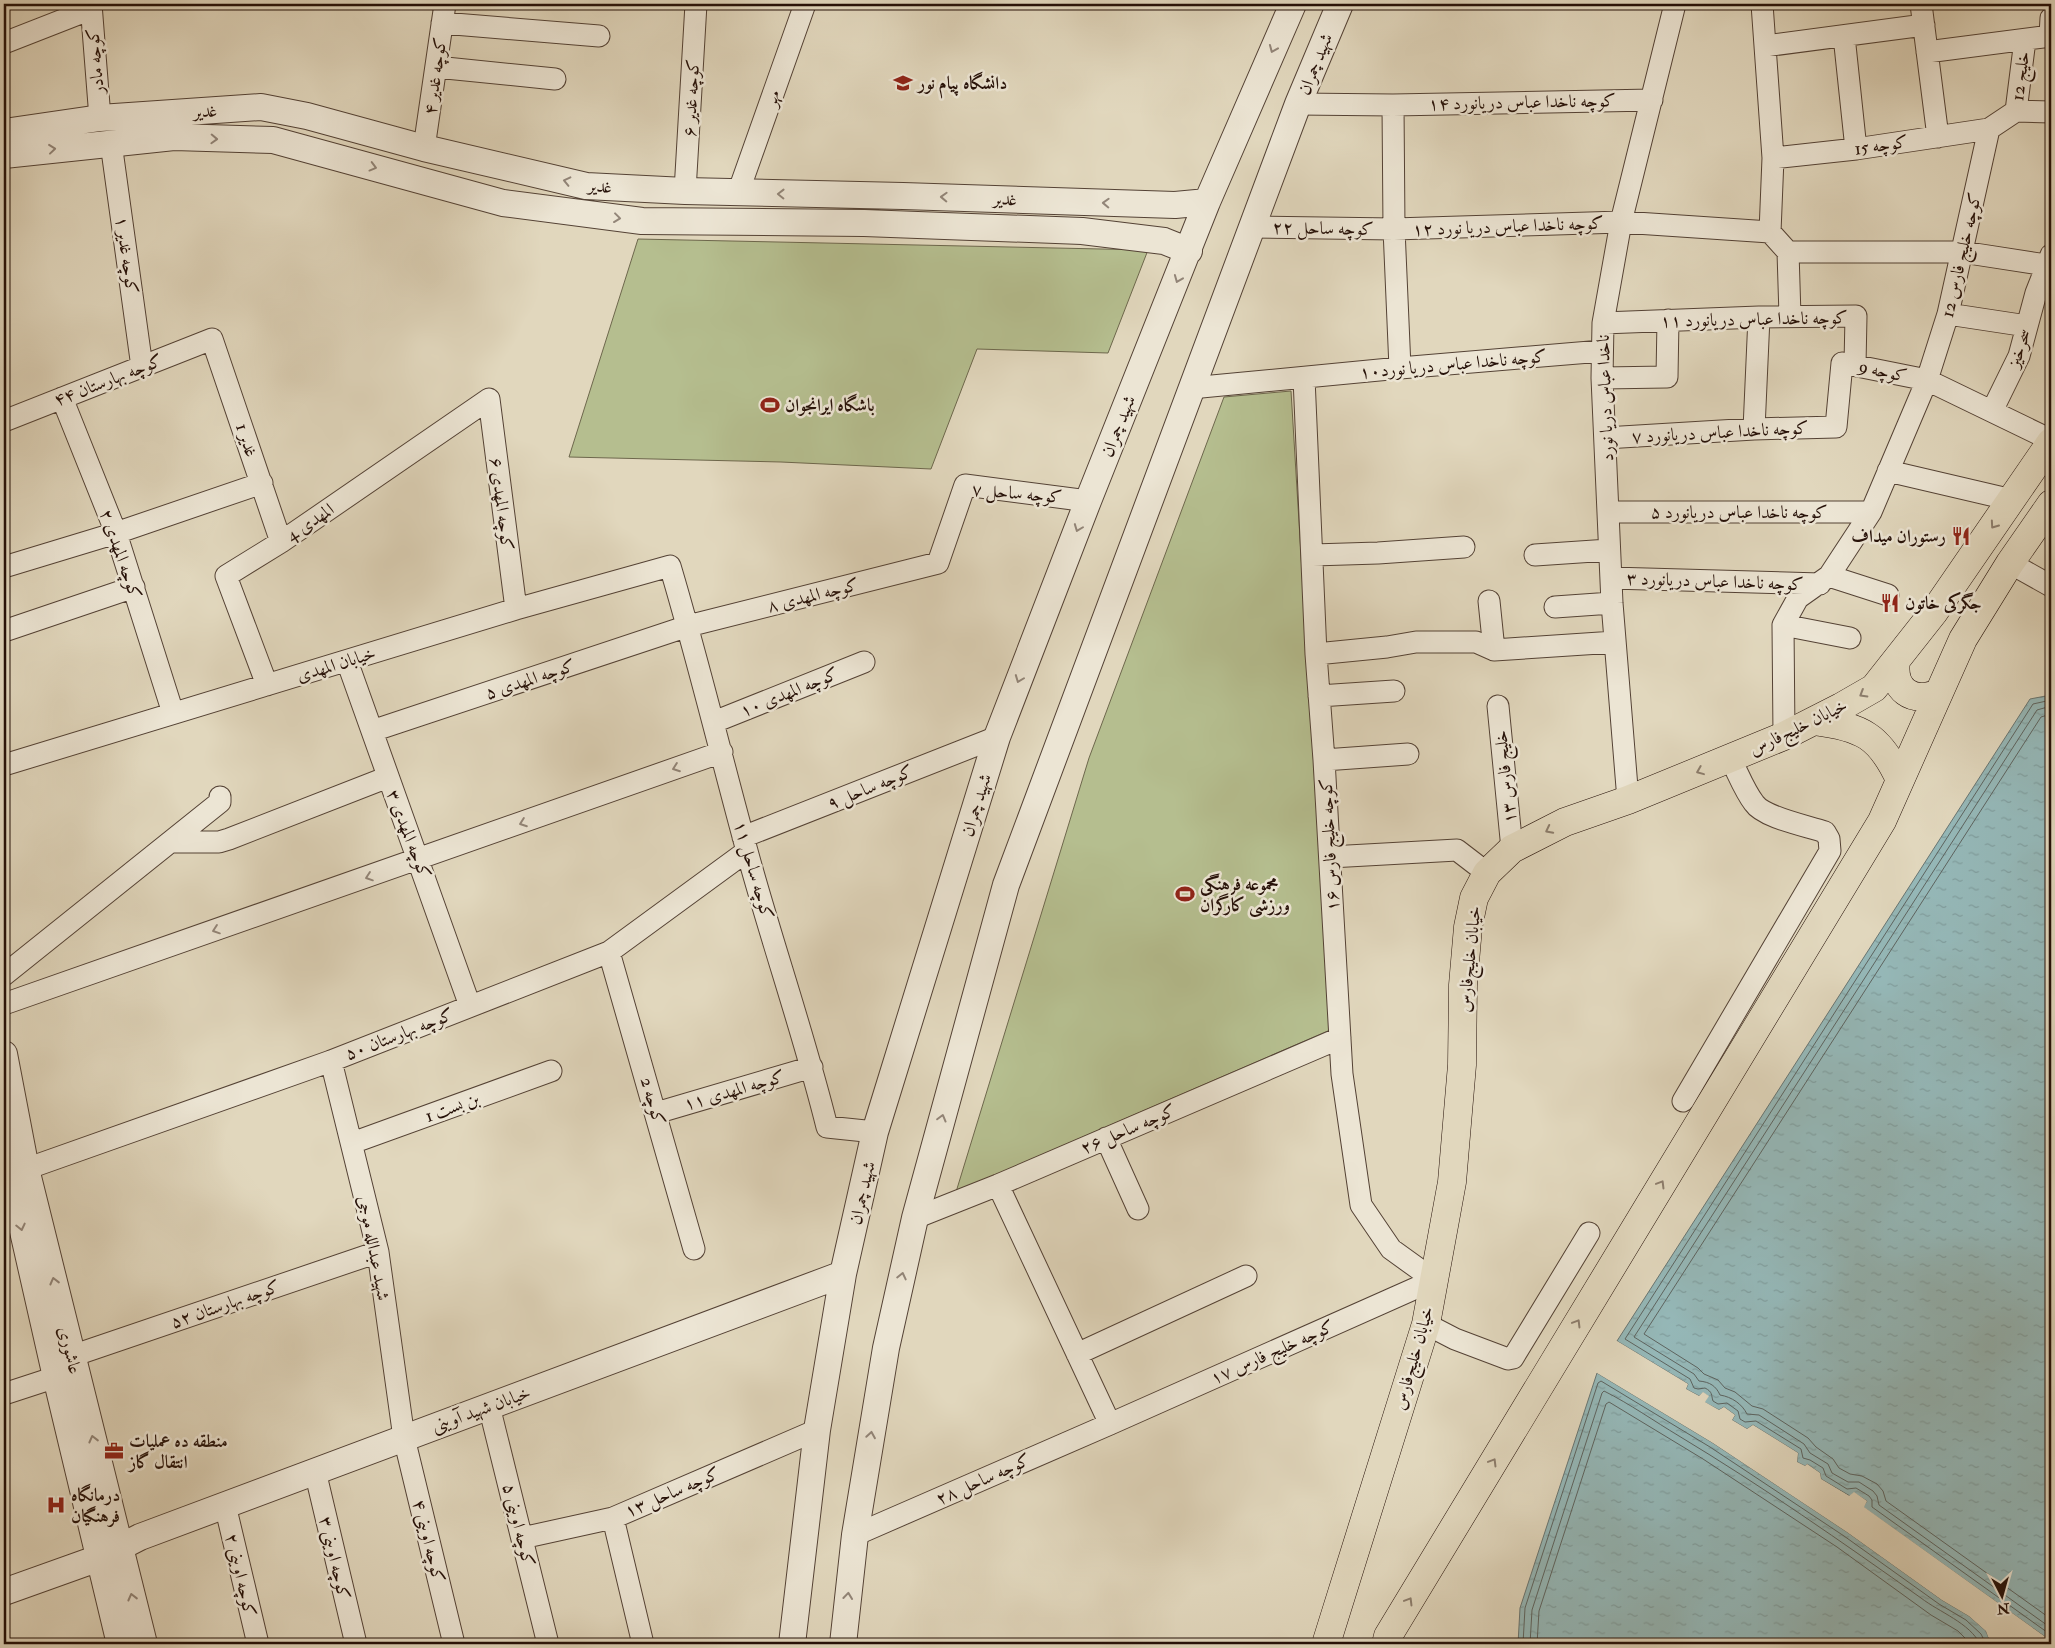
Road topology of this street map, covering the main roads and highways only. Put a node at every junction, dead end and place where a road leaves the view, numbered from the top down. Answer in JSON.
{"nodes":[{"id":1,"x":2051,"y":441,"type":"edge"},
{"id":2,"x":2051,"y":504,"type":"edge"},
{"id":3,"x":1896,"y":661,"type":"junction"},
{"id":4,"x":1939,"y":693,"type":"junction"},
{"id":5,"x":1815,"y":720,"type":"junction"},
{"id":6,"x":1900,"y":780,"type":"junction"},
{"id":7,"x":1326,"y":1644,"type":"edge"},
{"id":8,"x":1386,"y":1644,"type":"edge"}],
"edges":[{"from":1,"to":3,"type":"main road","name":"خیابان خلیج‌فارس","one_way":true},
{"from":2,"to":4,"type":"main road"},
{"from":3,"to":4,"type":"main road"},
{"from":3,"to":5,"type":"main road","name":"خیابان خلیج‌فارس","one_way":true},
{"from":4,"to":6,"type":"main road"},
{"from":5,"to":6,"type":"main road"},
{"from":5,"to":7,"type":"main road","name":"خیابان خلیج‌فارس","one_way":true},
{"from":8,"to":6,"type":"main road","one_way":true}]}
